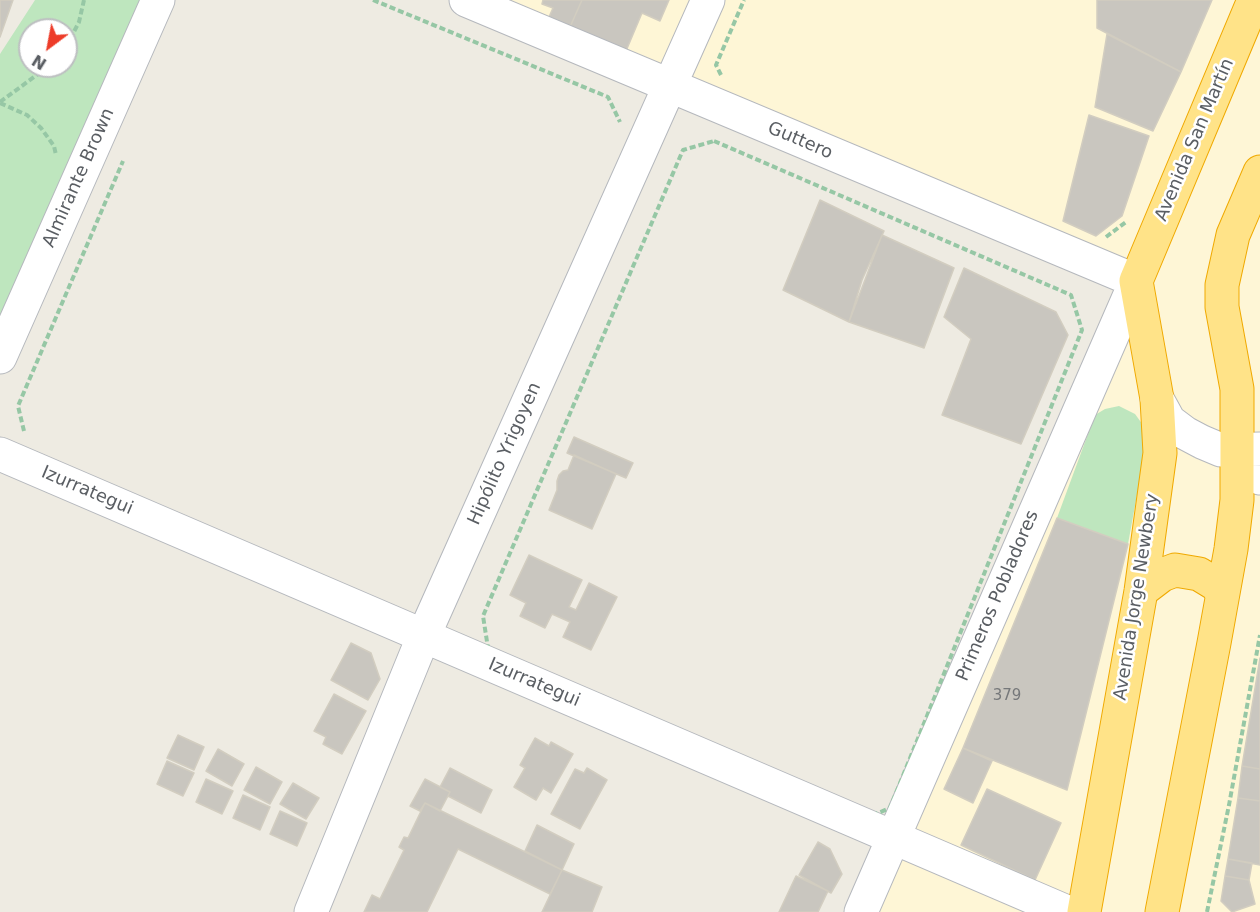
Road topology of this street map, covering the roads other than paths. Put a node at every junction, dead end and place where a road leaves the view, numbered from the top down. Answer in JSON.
{"nodes":[{"id":1,"x":158,"y":0,"type":"edge"},
{"id":2,"x":466,"y":0,"type":"edge"},
{"id":3,"x":708,"y":0,"type":"edge"},
{"id":4,"x":1254,"y":0,"type":"edge"},
{"id":5,"x":670,"y":86,"type":"junction"},
{"id":6,"x":1260,"y":172,"type":"edge"},
{"id":7,"x":1136,"y":281,"type":"junction"},
{"id":8,"x":0,"y":357,"type":"edge"},
{"id":9,"x":1157,"y":399,"type":"junction"},
{"id":10,"x":13,"y":445,"type":"edge"},
{"id":11,"x":1249,"y":449,"type":"edge"},
{"id":12,"x":1260,"y":478,"type":"edge"},
{"id":13,"x":1141,"y":591,"type":"junction"},
{"id":14,"x":1222,"y":594,"type":"junction"},
{"id":15,"x":424,"y":635,"type":"junction"},
{"id":16,"x":893,"y":839,"type":"junction"},
{"id":17,"x":311,"y":912,"type":"edge"},
{"id":18,"x":861,"y":912,"type":"edge"},
{"id":19,"x":1067,"y":912,"type":"edge"},
{"id":20,"x":1084,"y":912,"type":"edge"},
{"id":21,"x":1162,"y":912,"type":"edge"}],
"edges":[{"from":1,"to":8,"type":"street","name":"Almirante Brown"},
{"from":2,"to":5,"type":"street","name":"Guttero"},
{"from":3,"to":5,"type":"street","name":"Hipólito Yrigoyen"},
{"from":4,"to":7,"type":"highway","name":"Avenida San Martín"},
{"from":5,"to":7,"type":"street","name":"Guttero"},
{"from":5,"to":15,"type":"street","name":"Hipólito Yrigoyen"},
{"from":6,"to":11,"type":"highway"},
{"from":7,"to":9,"type":"highway","name":"Avenida Jorge Newbery"},
{"from":7,"to":16,"type":"street","name":"Primeros Pobladores"},
{"from":9,"to":11,"type":"street"},
{"from":9,"to":13,"type":"highway","name":"Avenida Jorge Newbery"},
{"from":10,"to":15,"type":"street","name":"Izurrategui"},
{"from":11,"to":12,"type":"street"},
{"from":11,"to":14,"type":"highway"},
{"from":13,"to":14,"type":"highway"},
{"from":13,"to":20,"type":"highway","name":"Avenida Jorge Newbery"},
{"from":14,"to":21,"type":"highway"},
{"from":15,"to":16,"type":"street","name":"Izurrategui"},
{"from":15,"to":17,"type":"street","name":"Hipólito Yrigoyen"},
{"from":16,"to":18,"type":"street","name":"Primeros Pobladores"},
{"from":16,"to":19,"type":"street","name":"Izurrategui"}]}
